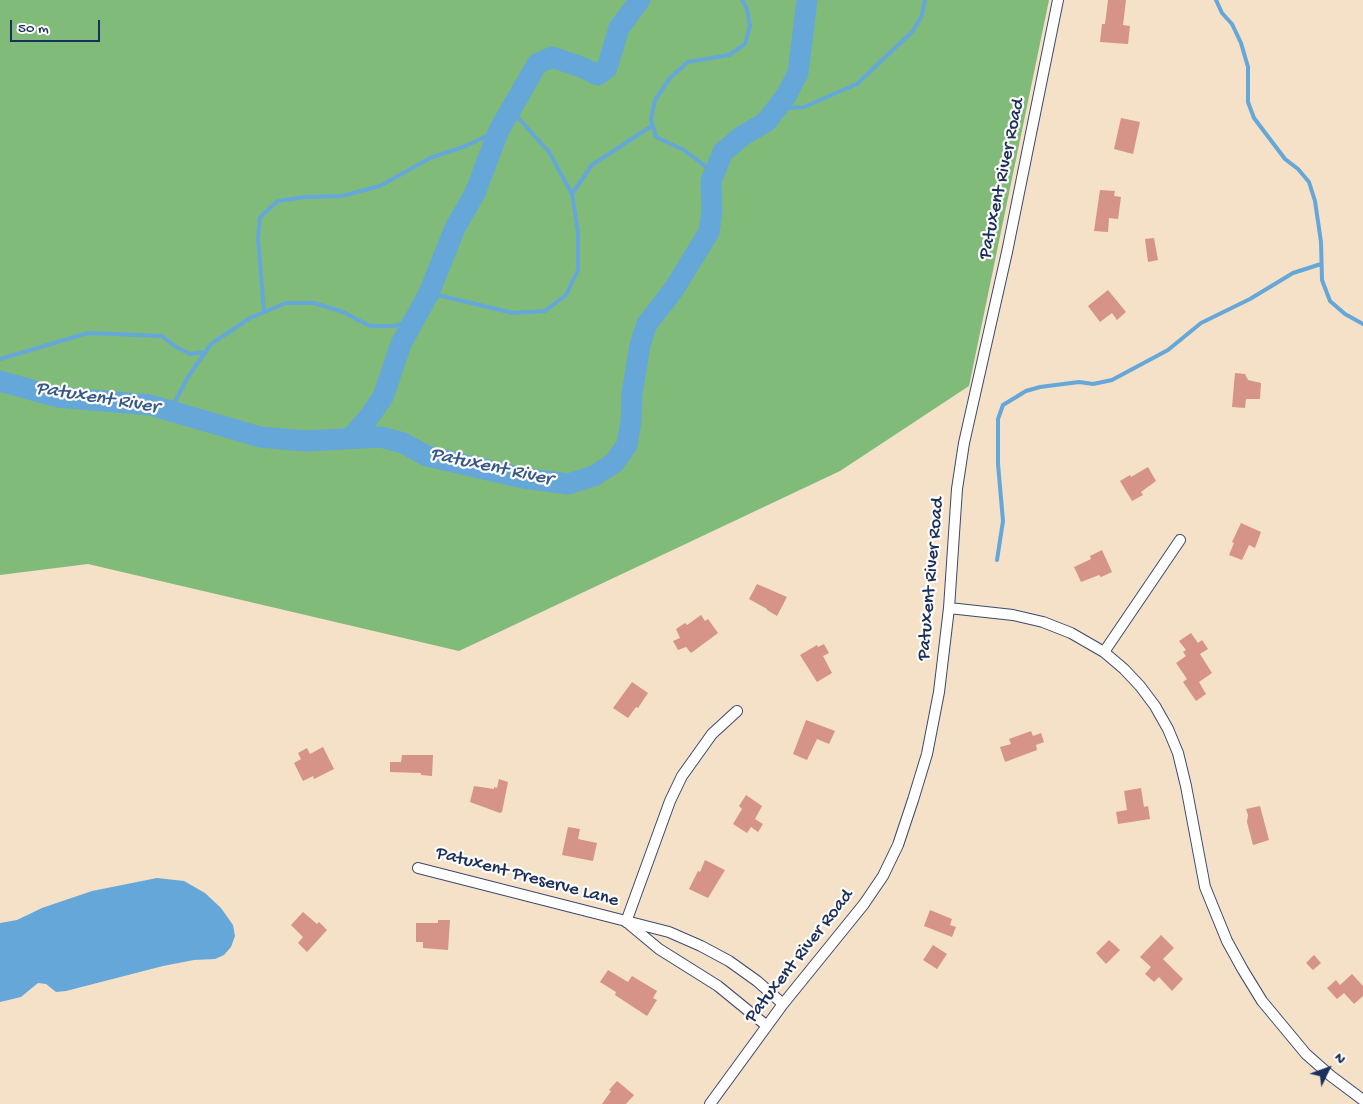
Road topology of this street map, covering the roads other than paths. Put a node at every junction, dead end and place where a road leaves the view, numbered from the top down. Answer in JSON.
{"nodes":[{"id":1,"x":1058,"y":0,"type":"edge"},
{"id":2,"x":1180,"y":540,"type":"dead end"},
{"id":3,"x":949,"y":608,"type":"junction"},
{"id":4,"x":1104,"y":652,"type":"junction"},
{"id":5,"x":737,"y":711,"type":"dead end"},
{"id":6,"x":418,"y":868,"type":"dead end"},
{"id":7,"x":626,"y":922,"type":"junction"},
{"id":8,"x":783,"y":1004,"type":"junction"},
{"id":9,"x":767,"y":1026,"type":"junction"},
{"id":10,"x":1363,"y":1100,"type":"edge"},
{"id":11,"x":710,"y":1104,"type":"edge"}],
"edges":[{"from":1,"to":3,"type":"street","name":"Patuxent River Road"},
{"from":2,"to":4,"type":"street"},
{"from":3,"to":4,"type":"street"},
{"from":3,"to":8,"type":"street","name":"Patuxent River Road"},
{"from":4,"to":10,"type":"street"},
{"from":5,"to":7,"type":"street"},
{"from":6,"to":7,"type":"street","name":"Patuxent Preserve Lane"},
{"from":7,"to":8,"type":"street","name":"Patuxent Preserve Lane"},
{"from":7,"to":9,"type":"street","name":"Patuxent Preserve Lane"},
{"from":8,"to":9,"type":"street","name":"Patuxent River Road"},
{"from":9,"to":11,"type":"street","name":"Patuxent River Road"}]}
